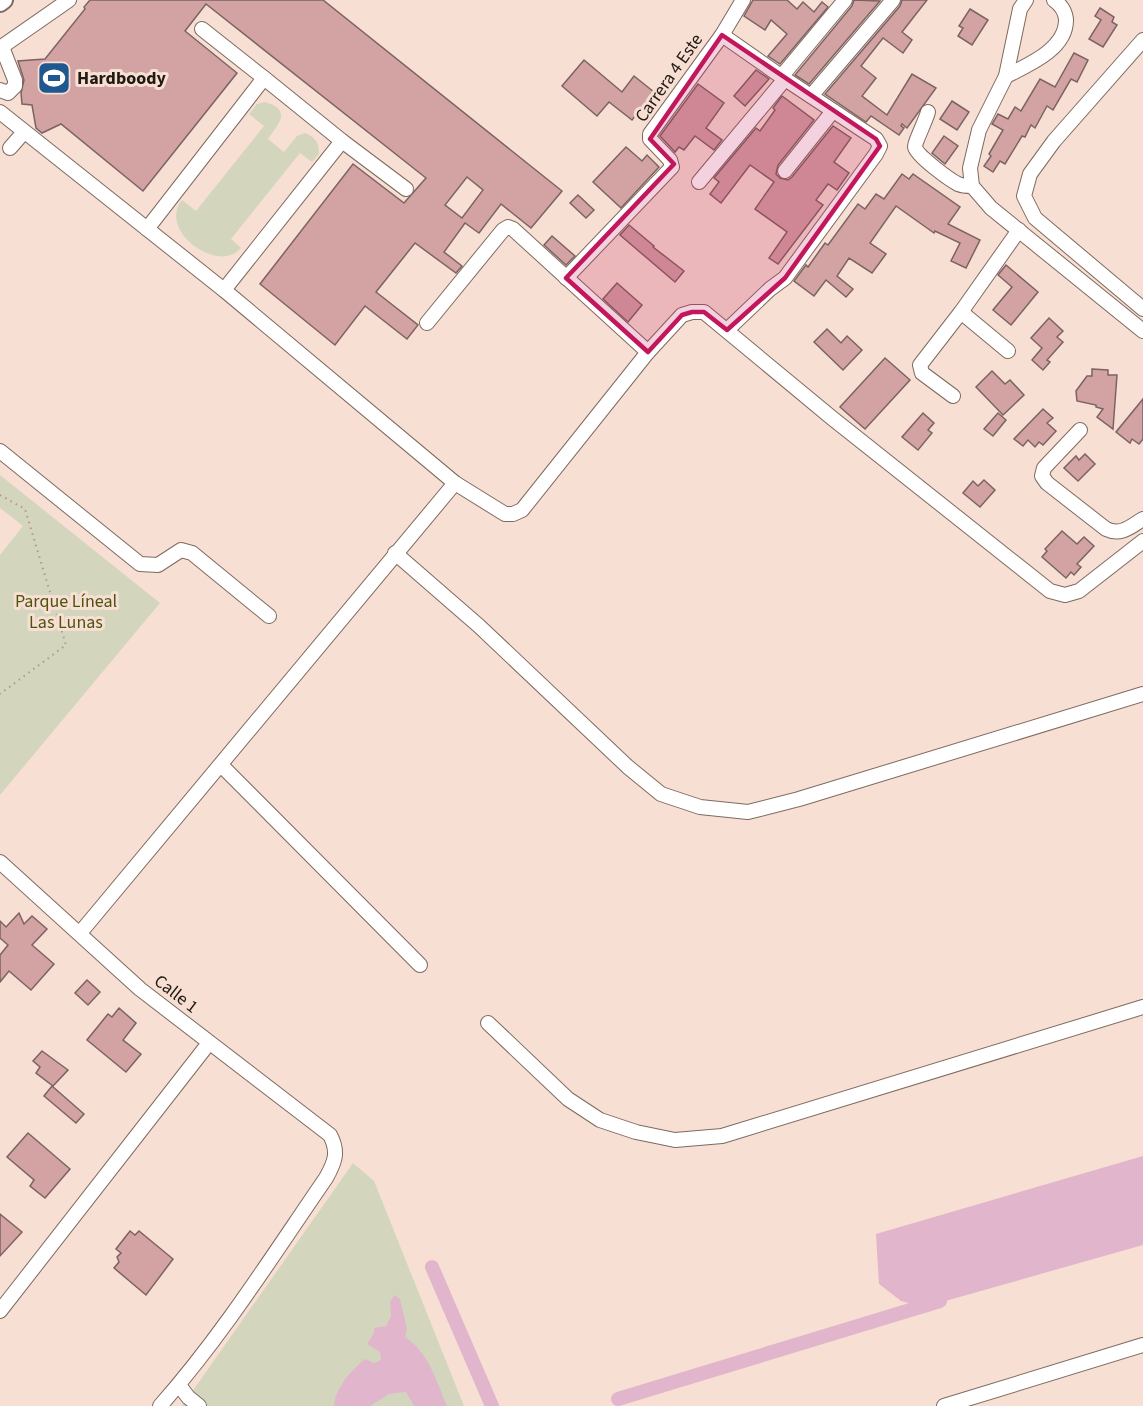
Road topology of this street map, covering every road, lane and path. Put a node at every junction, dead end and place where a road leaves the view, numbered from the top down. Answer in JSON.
{"nodes":[{"id":1,"x":4,"y":0,"type":"edge"},
{"id":2,"x":69,"y":0,"type":"edge"},
{"id":3,"x":743,"y":0,"type":"edge"},
{"id":4,"x":844,"y":0,"type":"edge"},
{"id":5,"x":893,"y":0,"type":"edge"},
{"id":6,"x":1026,"y":0,"type":"edge"},
{"id":7,"x":1054,"y":0,"type":"edge"},
{"id":8,"x":0,"y":3,"type":"edge"},
{"id":9,"x":202,"y":29,"type":"dead end"},
{"id":10,"x":722,"y":35,"type":"junction"},
{"id":11,"x":1143,"y":40,"type":"edge"},
{"id":12,"x":1,"y":48,"type":"edge"},
{"id":13,"x":1006,"y":76,"type":"junction"},
{"id":14,"x":264,"y":78,"type":"junction"},
{"id":15,"x":783,"y":78,"type":"junction"},
{"id":16,"x":0,"y":90,"type":"edge"},
{"id":17,"x":811,"y":96,"type":"junction"},
{"id":18,"x":833,"y":111,"type":"junction"},
{"id":19,"x":0,"y":112,"type":"edge"},
{"id":20,"x":928,"y":112,"type":"dead end"},
{"id":21,"x":24,"y":132,"type":"junction"},
{"id":22,"x":342,"y":141,"type":"junction"},
{"id":23,"x":10,"y":148,"type":"dead end"},
{"id":24,"x":785,"y":171,"type":"dead end"},
{"id":25,"x":699,"y":182,"type":"dead end"},
{"id":26,"x":972,"y":186,"type":"junction"},
{"id":27,"x":406,"y":189,"type":"dead end"},
{"id":28,"x":147,"y":229,"type":"junction"},
{"id":29,"x":1019,"y":230,"type":"junction"},
{"id":30,"x":566,"y":278,"type":"junction"},
{"id":31,"x":224,"y":290,"type":"junction"},
{"id":32,"x":1143,"y":309,"type":"edge"},
{"id":33,"x":961,"y":312,"type":"junction"},
{"id":34,"x":427,"y":323,"type":"dead end"},
{"id":35,"x":727,"y":330,"type":"junction"},
{"id":36,"x":1143,"y":331,"type":"edge"},
{"id":37,"x":1008,"y":351,"type":"dead end"},
{"id":38,"x":648,"y":352,"type":"junction"},
{"id":39,"x":953,"y":396,"type":"dead end"},
{"id":40,"x":1080,"y":430,"type":"dead end"},
{"id":41,"x":0,"y":450,"type":"edge"},
{"id":42,"x":455,"y":483,"type":"junction"},
{"id":43,"x":0,"y":495,"type":"edge"},
{"id":44,"x":1143,"y":519,"type":"edge"},
{"id":45,"x":1143,"y":541,"type":"edge"},
{"id":46,"x":395,"y":553,"type":"junction"},
{"id":47,"x":269,"y":615,"type":"dead end"},
{"id":48,"x":0,"y":694,"type":"edge"},
{"id":49,"x":1143,"y":694,"type":"edge"},
{"id":50,"x":221,"y":765,"type":"junction"},
{"id":51,"x":0,"y":862,"type":"edge"},
{"id":52,"x":80,"y":933,"type":"junction"},
{"id":53,"x":420,"y":964,"type":"dead end"},
{"id":54,"x":1143,"y":1007,"type":"edge"},
{"id":55,"x":488,"y":1023,"type":"dead end"},
{"id":56,"x":209,"y":1043,"type":"junction"},
{"id":57,"x":0,"y":1311,"type":"edge"},
{"id":58,"x":1143,"y":1345,"type":"edge"},
{"id":59,"x":179,"y":1385,"type":"junction"},
{"id":60,"x":160,"y":1406,"type":"edge"},
{"id":61,"x":199,"y":1406,"type":"edge"},
{"id":62,"x":944,"y":1406,"type":"edge"}],
"edges":[{"from":1,"to":8,"type":"main road"},
{"from":2,"to":12,"type":"street"},
{"from":3,"to":10,"type":"street","name":"Carrera 4 Este"},
{"from":4,"to":15,"type":"street"},
{"from":5,"to":17,"type":"street"},
{"from":6,"to":13,"type":"street"},
{"from":7,"to":13,"type":"street"},
{"from":9,"to":14,"type":"street"},
{"from":10,"to":15,"type":"street"},
{"from":10,"to":30,"type":"street","name":"Carrera 4 Este"},
{"from":11,"to":32,"type":"street"},
{"from":12,"to":16,"type":"street"},
{"from":13,"to":26,"type":"street"},
{"from":14,"to":22,"type":"street"},
{"from":14,"to":28,"type":"street"},
{"from":15,"to":17,"type":"street"},
{"from":15,"to":25,"type":"street"},
{"from":17,"to":18,"type":"street"},
{"from":18,"to":24,"type":"street"},
{"from":18,"to":35,"type":"street"},
{"from":19,"to":21,"type":"street"},
{"from":20,"to":26,"type":"street"},
{"from":21,"to":23,"type":"street"},
{"from":21,"to":28,"type":"street"},
{"from":22,"to":27,"type":"street"},
{"from":22,"to":31,"type":"street"},
{"from":26,"to":29,"type":"street"},
{"from":28,"to":31,"type":"street"},
{"from":29,"to":33,"type":"street"},
{"from":29,"to":36,"type":"street"},
{"from":30,"to":34,"type":"street"},
{"from":30,"to":38,"type":"street"},
{"from":31,"to":42,"type":"street"},
{"from":33,"to":37,"type":"street"},
{"from":33,"to":39,"type":"street"},
{"from":35,"to":38,"type":"street"},
{"from":35,"to":45,"type":"street"},
{"from":38,"to":42,"type":"street"},
{"from":40,"to":44,"type":"street"},
{"from":41,"to":47,"type":"street"},
{"from":42,"to":46,"type":"street"},
{"from":43,"to":48,"type":"path"},
{"from":46,"to":49,"type":"street"},
{"from":46,"to":50,"type":"street"},
{"from":50,"to":52,"type":"street"},
{"from":50,"to":53,"type":"street"},
{"from":51,"to":52,"type":"street","name":"Calle 1"},
{"from":52,"to":56,"type":"street","name":"Calle 1"},
{"from":54,"to":55,"type":"street"},
{"from":56,"to":57,"type":"street"},
{"from":56,"to":59,"type":"street","name":"Calle 1"},
{"from":58,"to":62,"type":"street"},
{"from":59,"to":60,"type":"street"},
{"from":59,"to":61,"type":"street"}]}
